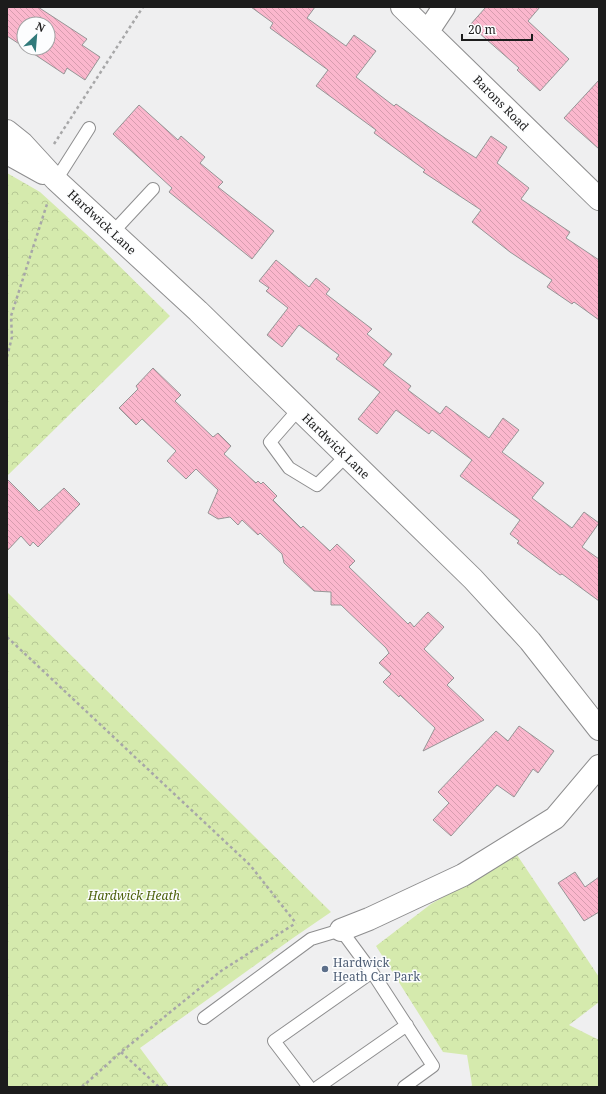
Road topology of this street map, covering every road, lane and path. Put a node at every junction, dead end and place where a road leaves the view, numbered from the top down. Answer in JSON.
{"nodes":[{"id":1,"x":143,"y":7,"type":"edge"},
{"id":2,"x":402,"y":7,"type":"edge"},
{"id":3,"x":444,"y":7,"type":"edge"},
{"id":4,"x":428,"y":31,"type":"junction"},
{"id":5,"x":89,"y":128,"type":"dead end"},
{"id":6,"x":7,"y":131,"type":"edge"},
{"id":7,"x":52,"y":147,"type":"dead end"},
{"id":8,"x":7,"y":153,"type":"edge"},
{"id":9,"x":56,"y":180,"type":"junction"},
{"id":10,"x":153,"y":189,"type":"dead end"},
{"id":11,"x":599,"y":199,"type":"edge"},
{"id":12,"x":47,"y":203,"type":"dead end"},
{"id":13,"x":113,"y":232,"type":"junction"},
{"id":14,"x":7,"y":357,"type":"edge"},
{"id":15,"x":298,"y":410,"type":"junction"},
{"id":16,"x":346,"y":456,"type":"junction"},
{"id":17,"x":7,"y":637,"type":"edge"},
{"id":18,"x":599,"y":729,"type":"edge"},
{"id":19,"x":599,"y":766,"type":"edge"},
{"id":20,"x":295,"y":922,"type":"junction"},
{"id":21,"x":341,"y":930,"type":"junction"},
{"id":22,"x":311,"y":939,"type":"junction"},
{"id":23,"x":372,"y":972,"type":"junction"},
{"id":24,"x":204,"y":1018,"type":"dead end"},
{"id":25,"x":407,"y":1025,"type":"junction"},
{"id":26,"x":121,"y":1052,"type":"junction"},
{"id":27,"x":82,"y":1087,"type":"edge"},
{"id":28,"x":159,"y":1087,"type":"edge"},
{"id":29,"x":309,"y":1087,"type":"edge"},
{"id":30,"x":318,"y":1087,"type":"edge"},
{"id":31,"x":404,"y":1087,"type":"edge"}],
"edges":[{"from":1,"to":7,"type":"path"},
{"from":2,"to":4,"type":"street","name":"Barons Road"},
{"from":3,"to":4,"type":"street"},
{"from":4,"to":11,"type":"street","name":"Barons Road"},
{"from":5,"to":9,"type":"lane"},
{"from":6,"to":9,"type":"street","name":"Hardwick Lane"},
{"from":8,"to":9,"type":"street","name":"Hardwick Lane"},
{"from":9,"to":13,"type":"street","name":"Hardwick Lane"},
{"from":10,"to":13,"type":"lane"},
{"from":12,"to":14,"type":"path"},
{"from":13,"to":15,"type":"street","name":"Hardwick Lane"},
{"from":15,"to":16,"type":"street","name":"Hardwick Lane"},
{"from":15,"to":16,"type":"lane"},
{"from":16,"to":18,"type":"street","name":"Hardwick Lane"},
{"from":17,"to":20,"type":"path"},
{"from":19,"to":21,"type":"street"},
{"from":20,"to":22,"type":"path"},
{"from":20,"to":26,"type":"path"},
{"from":21,"to":22,"type":"lane"},
{"from":21,"to":23,"type":"lane"},
{"from":22,"to":24,"type":"lane"},
{"from":23,"to":25,"type":"lane"},
{"from":23,"to":29,"type":"lane"},
{"from":25,"to":30,"type":"lane"},
{"from":25,"to":31,"type":"lane"},
{"from":26,"to":27,"type":"path"},
{"from":26,"to":28,"type":"path"}]}
